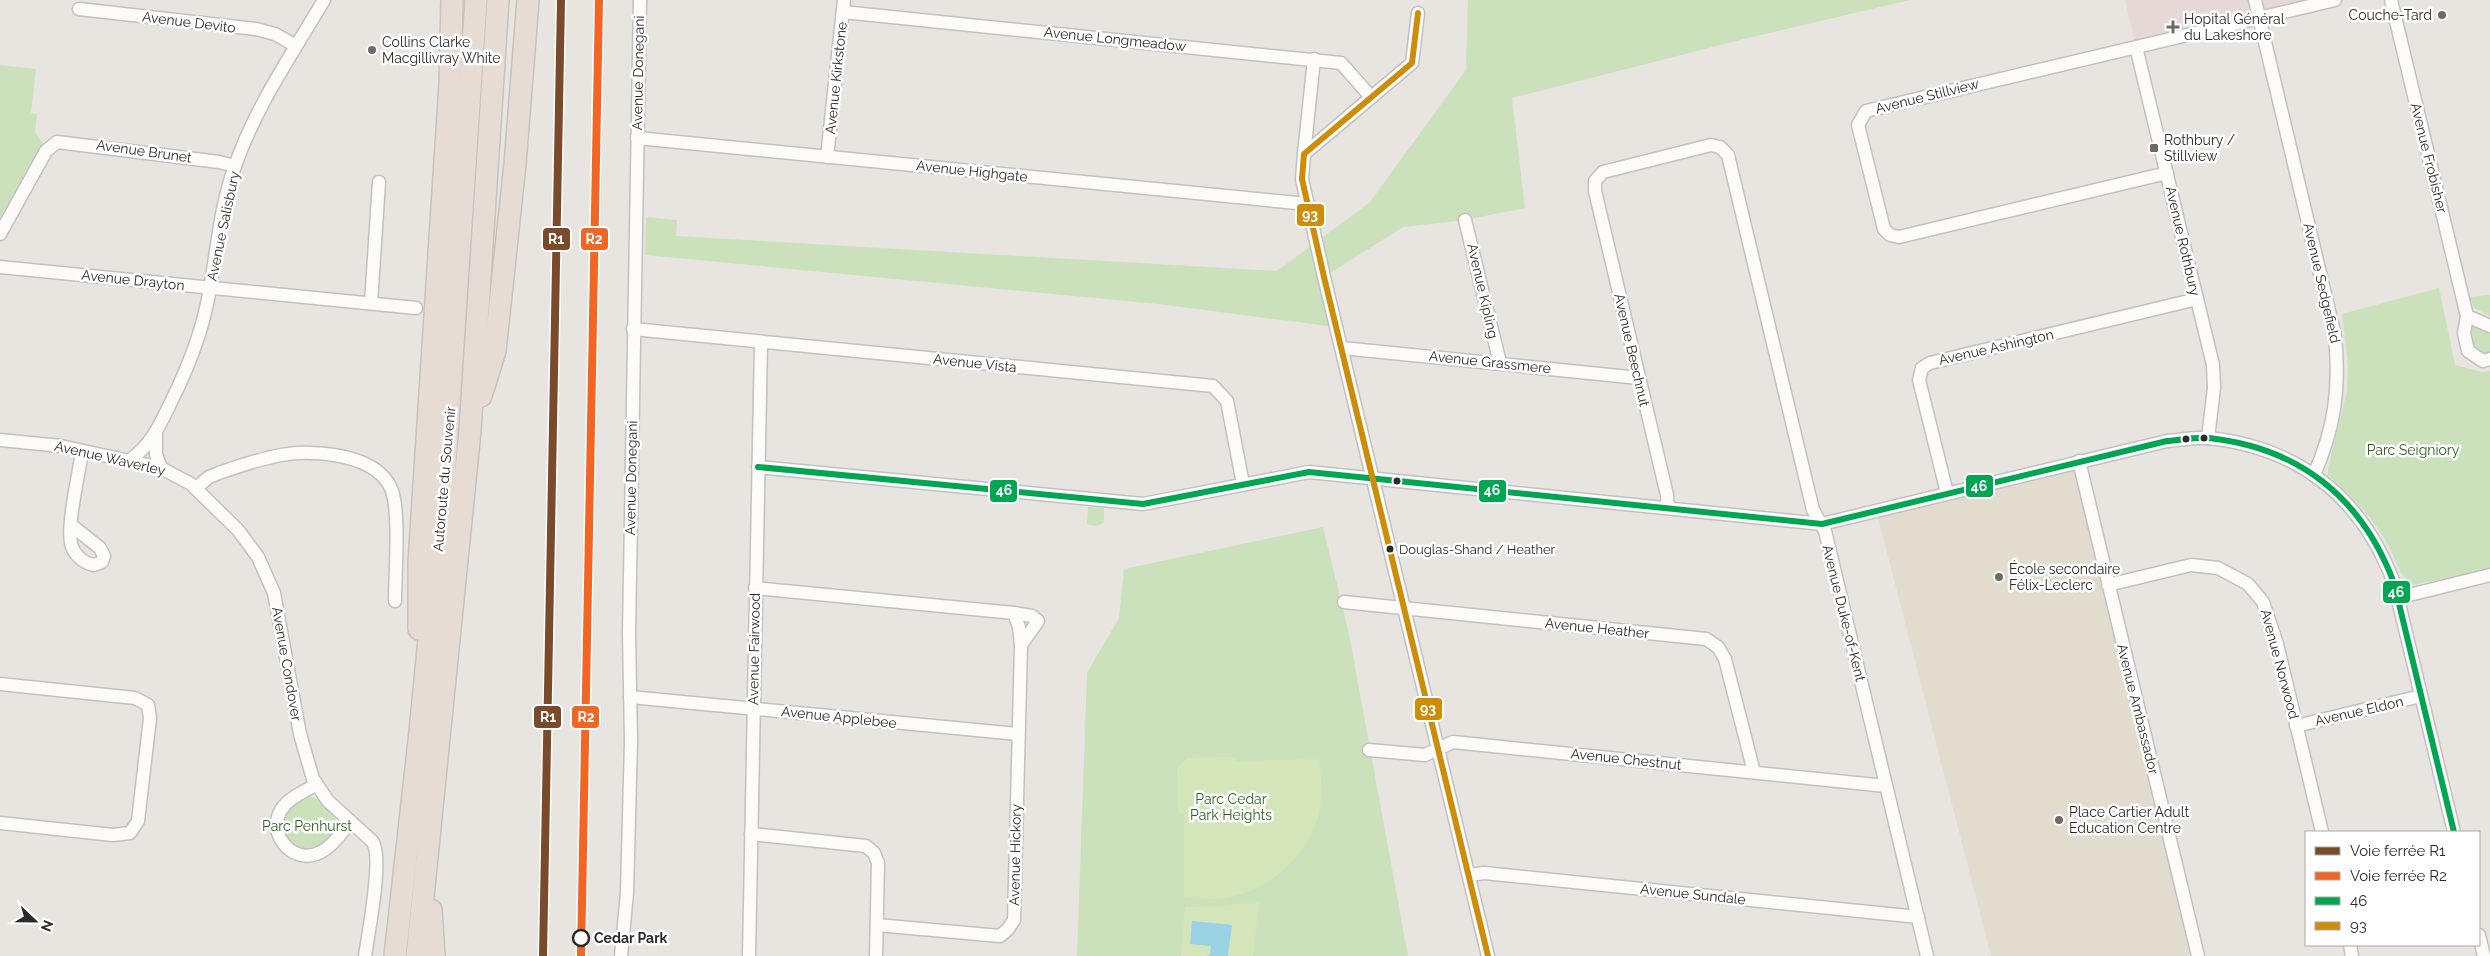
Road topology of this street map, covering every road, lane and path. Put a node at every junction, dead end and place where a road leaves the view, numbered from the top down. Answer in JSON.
{"nodes":[{"id":1,"x":324,"y":0,"type":"edge"},
{"id":2,"x":452,"y":0,"type":"edge"},
{"id":3,"x":476,"y":0,"type":"edge"},
{"id":4,"x":498,"y":0,"type":"edge"},
{"id":5,"x":528,"y":0,"type":"edge"},
{"id":6,"x":640,"y":0,"type":"edge"},
{"id":7,"x":2254,"y":0,"type":"edge"},
{"id":8,"x":2335,"y":0,"type":"edge"},
{"id":9,"x":2391,"y":0,"type":"edge"},
{"id":10,"x":844,"y":6,"type":"edge"},
{"id":11,"x":79,"y":9,"type":"dead end"},
{"id":12,"x":1418,"y":13,"type":"dead end"},
{"id":13,"x":2258,"y":17,"type":"junction"},
{"id":14,"x":296,"y":46,"type":"junction"},
{"id":15,"x":2136,"y":47,"type":"junction"},
{"id":16,"x":1314,"y":59,"type":"junction"},
{"id":17,"x":1371,"y":97,"type":"junction"},
{"id":18,"x":637,"y":138,"type":"junction"},
{"id":19,"x":1304,"y":154,"type":"junction"},
{"id":20,"x":827,"y":156,"type":"junction"},
{"id":21,"x":234,"y":166,"type":"junction"},
{"id":22,"x":2167,"y":173,"type":"junction"},
{"id":23,"x":379,"y":182,"type":"dead end"},
{"id":24,"x":1595,"y":191,"type":"joint"},
{"id":25,"x":1307,"y":204,"type":"junction"},
{"id":26,"x":1466,"y":220,"type":"dead end"},
{"id":27,"x":0,"y":234,"type":"edge"},
{"id":28,"x":0,"y":267,"type":"edge"},
{"id":29,"x":210,"y":288,"type":"junction"},
{"id":30,"x":2197,"y":299,"type":"junction"},
{"id":31,"x":371,"y":303,"type":"junction"},
{"id":32,"x":416,"y":308,"type":"dead end"},
{"id":33,"x":2467,"y":316,"type":"junction"},
{"id":34,"x":2490,"y":326,"type":"edge"},
{"id":35,"x":633,"y":329,"type":"junction"},
{"id":36,"x":762,"y":342,"type":"junction"},
{"id":37,"x":1342,"y":348,"type":"junction"},
{"id":38,"x":2490,"y":359,"type":"edge"},
{"id":39,"x":1500,"y":363,"type":"junction"},
{"id":40,"x":1639,"y":378,"type":"junction"},
{"id":41,"x":470,"y":431,"type":"junction"},
{"id":42,"x":156,"y":434,"type":"junction"},
{"id":43,"x":2208,"y":438,"type":"junction"},
{"id":44,"x":0,"y":440,"type":"edge"},
{"id":45,"x":82,"y":451,"type":"junction"},
{"id":46,"x":130,"y":460,"type":"junction"},
{"id":47,"x":2079,"y":461,"type":"junction"},
{"id":48,"x":758,"y":467,"type":"junction"},
{"id":49,"x":162,"y":468,"type":"junction"},
{"id":50,"x":2314,"y":475,"type":"junction"},
{"id":51,"x":1372,"y":479,"type":"junction"},
{"id":52,"x":1243,"y":484,"type":"junction"},
{"id":53,"x":196,"y":488,"type":"junction"},
{"id":54,"x":1947,"y":493,"type":"junction"},
{"id":55,"x":1668,"y":508,"type":"junction"},
{"id":56,"x":1822,"y":524,"type":"junction"},
{"id":57,"x":71,"y":525,"type":"dead end"},
{"id":58,"x":2490,"y":575,"type":"edge"},
{"id":59,"x":2108,"y":585,"type":"junction"},
{"id":60,"x":756,"y":588,"type":"junction"},
{"id":61,"x":2397,"y":598,"type":"junction"},
{"id":62,"x":395,"y":601,"type":"dead end"},
{"id":63,"x":1344,"y":602,"type":"dead end"},
{"id":64,"x":1406,"y":610,"type":"junction"},
{"id":65,"x":1014,"y":613,"type":"junction"},
{"id":66,"x":1021,"y":645,"type":"junction"},
{"id":67,"x":0,"y":684,"type":"edge"},
{"id":68,"x":2421,"y":696,"type":"junction"},
{"id":69,"x":630,"y":698,"type":"junction"},
{"id":70,"x":753,"y":708,"type":"junction"},
{"id":71,"x":2296,"y":726,"type":"junction"},
{"id":72,"x":420,"y":732,"type":"junction"},
{"id":73,"x":1018,"y":734,"type":"junction"},
{"id":74,"x":1438,"y":748,"type":"junction"},
{"id":75,"x":1369,"y":750,"type":"dead end"},
{"id":76,"x":1754,"y":772,"type":"junction"},
{"id":77,"x":315,"y":785,"type":"junction"},
{"id":78,"x":1886,"y":786,"type":"junction"},
{"id":79,"x":0,"y":823,"type":"edge"},
{"id":80,"x":350,"y":823,"type":"junction"},
{"id":81,"x":2322,"y":831,"type":"edge"},
{"id":82,"x":2454,"y":831,"type":"edge"},
{"id":83,"x":751,"y":834,"type":"junction"},
{"id":84,"x":427,"y":864,"type":"junction"},
{"id":85,"x":1468,"y":875,"type":"junction"},
{"id":86,"x":1918,"y":917,"type":"junction"},
{"id":87,"x":877,"y":925,"type":"junction"},
{"id":88,"x":2480,"y":939,"type":"edge"},
{"id":89,"x":365,"y":956,"type":"edge"},
{"id":90,"x":395,"y":956,"type":"edge"},
{"id":91,"x":416,"y":956,"type":"edge"},
{"id":92,"x":434,"y":956,"type":"edge"},
{"id":93,"x":621,"y":956,"type":"edge"},
{"id":94,"x":749,"y":956,"type":"edge"},
{"id":95,"x":876,"y":956,"type":"edge"},
{"id":96,"x":1488,"y":956,"type":"edge"},
{"id":97,"x":1927,"y":956,"type":"edge"},
{"id":98,"x":2198,"y":956,"type":"edge"},
{"id":99,"x":2484,"y":956,"type":"edge"}],
"edges":[{"from":1,"to":14,"type":"street","name":"Avenue Salisbury"},
{"from":2,"to":72,"type":"highway"},
{"from":3,"to":72,"type":"highway","name":"Autoroute du Souvenir"},
{"from":4,"to":41,"type":"highway","name":"Autoroute du Souvenir"},
{"from":5,"to":41,"type":"highway"},
{"from":6,"to":18,"type":"street","name":"Avenue Donegani"},
{"from":7,"to":13,"type":"street","name":"Avenue Sedgefield"},
{"from":8,"to":13,"type":"street","name":"Avenue Stillview"},
{"from":9,"to":33,"type":"street","name":"Avenue Frobisher"},
{"from":10,"to":16,"type":"street","name":"Avenue Longmeadow"},
{"from":10,"to":20,"type":"street","name":"Avenue Kirkstone"},
{"from":11,"to":14,"type":"street","name":"Avenue Devito"},
{"from":12,"to":17,"type":"street"},
{"from":13,"to":15,"type":"street","name":"Avenue Stillview"},
{"from":13,"to":50,"type":"street","name":"Avenue Sedgefield"},
{"from":14,"to":21,"type":"street","name":"Avenue Salisbury"},
{"from":15,"to":22,"type":"street","name":"Avenue Rothbury"},
{"from":15,"to":22,"type":"street","name":"Avenue Stillview"},
{"from":16,"to":17,"type":"street","name":"Avenue Longmeadow"},
{"from":16,"to":19,"type":"street"},
{"from":17,"to":19,"type":"street"},
{"from":18,"to":20,"type":"street","name":"Avenue Highgate"},
{"from":18,"to":35,"type":"street","name":"Avenue Donegani"},
{"from":19,"to":25,"type":"street"},
{"from":20,"to":25,"type":"street","name":"Avenue Highgate"},
{"from":21,"to":27,"type":"street","name":"Avenue Brunet"},
{"from":21,"to":29,"type":"street","name":"Avenue Salisbury"},
{"from":22,"to":30,"type":"street","name":"Avenue Rothbury"},
{"from":23,"to":31,"type":"street"},
{"from":24,"to":40,"type":"street","name":"Avenue Beechnut"},
{"from":24,"to":56,"type":"street","name":"Avenue Duke-of-Kent"},
{"from":25,"to":37,"type":"street"},
{"from":26,"to":39,"type":"street","name":"Avenue Kipling"},
{"from":28,"to":29,"type":"street","name":"Avenue Drayton"},
{"from":29,"to":31,"type":"street","name":"Avenue Drayton"},
{"from":29,"to":42,"type":"street","name":"Avenue Salisbury"},
{"from":30,"to":43,"type":"street","name":"Avenue Rothbury"},
{"from":30,"to":54,"type":"street","name":"Avenue Ashington"},
{"from":31,"to":32,"type":"street","name":"Avenue Drayton"},
{"from":33,"to":34,"type":"street"},
{"from":33,"to":38,"type":"street","name":"Avenue Frobisher"},
{"from":35,"to":36,"type":"street","name":"Avenue Vista"},
{"from":35,"to":69,"type":"street","name":"Avenue Donegani"},
{"from":36,"to":48,"type":"street","name":"Avenue Fairwood"},
{"from":36,"to":52,"type":"street","name":"Avenue Vista"},
{"from":37,"to":39,"type":"street","name":"Avenue Grassmere"},
{"from":37,"to":51,"type":"street"},
{"from":39,"to":40,"type":"street","name":"Avenue Grassmere"},
{"from":40,"to":55,"type":"street","name":"Avenue Beechnut"},
{"from":41,"to":84,"type":"highway","name":"Autoroute du Souvenir"},
{"from":42,"to":46,"type":"street","name":"Avenue Salisbury"},
{"from":42,"to":49,"type":"street","name":"Avenue Salisbury"},
{"from":43,"to":47,"type":"street"},
{"from":43,"to":50,"type":"street"},
{"from":44,"to":45,"type":"street","name":"Avenue Waverley"},
{"from":45,"to":46,"type":"street","name":"Avenue Waverley"},
{"from":45,"to":57,"type":"street"},
{"from":46,"to":49,"type":"street","name":"Avenue Waverley"},
{"from":47,"to":54,"type":"street"},
{"from":47,"to":59,"type":"street","name":"Avenue Ambassador"},
{"from":48,"to":52,"type":"street"},
{"from":48,"to":60,"type":"street","name":"Avenue Fairwood"},
{"from":49,"to":53,"type":"street","name":"Avenue Waverley"},
{"from":50,"to":61,"type":"street"},
{"from":51,"to":52,"type":"street"},
{"from":51,"to":55,"type":"street"},
{"from":51,"to":64,"type":"street"},
{"from":53,"to":62,"type":"street"},
{"from":53,"to":77,"type":"street","name":"Avenue Condover"},
{"from":54,"to":56,"type":"street"},
{"from":55,"to":56,"type":"street"},
{"from":56,"to":78,"type":"street","name":"Avenue Duke-of-Kent"},
{"from":58,"to":61,"type":"street"},
{"from":59,"to":71,"type":"street","name":"Avenue Norwood"},
{"from":59,"to":98,"type":"street","name":"Avenue Ambassador"},
{"from":60,"to":65,"type":"street"},
{"from":60,"to":70,"type":"street","name":"Avenue Fairwood"},
{"from":61,"to":68,"type":"street"},
{"from":63,"to":64,"type":"street","name":"Avenue Heather"},
{"from":64,"to":74,"type":"street"},
{"from":64,"to":76,"type":"street","name":"Avenue Heather"},
{"from":65,"to":66,"type":"street","name":"Avenue Hickory"},
{"from":65,"to":66,"type":"street"},
{"from":66,"to":73,"type":"street","name":"Avenue Hickory"},
{"from":67,"to":79,"type":"street"},
{"from":68,"to":71,"type":"street","name":"Avenue Eldon"},
{"from":68,"to":82,"type":"street"},
{"from":69,"to":70,"type":"street","name":"Avenue Applebee"},
{"from":69,"to":93,"type":"street","name":"Avenue Donegani"},
{"from":70,"to":73,"type":"street","name":"Avenue Applebee"},
{"from":70,"to":83,"type":"street","name":"Avenue Fairwood"},
{"from":71,"to":81,"type":"street","name":"Avenue Norwood"},
{"from":72,"to":90,"type":"highway","name":"Autoroute du Souvenir"},
{"from":73,"to":87,"type":"street","name":"Avenue Hickory"},
{"from":74,"to":75,"type":"street","name":"Avenue Chestnut"},
{"from":74,"to":76,"type":"street","name":"Avenue Chestnut"},
{"from":74,"to":85,"type":"street"},
{"from":76,"to":78,"type":"street","name":"Avenue Chestnut"},
{"from":77,"to":80,"type":"street","name":"Avenue Condover"},
{"from":77,"to":80,"type":"street"},
{"from":78,"to":86,"type":"street","name":"Avenue Duke-of-Kent"},
{"from":80,"to":89,"type":"street","name":"Avenue Condover"},
{"from":83,"to":87,"type":"street"},
{"from":83,"to":94,"type":"street","name":"Avenue Fairwood"},
{"from":84,"to":91,"type":"highway","name":"Autoroute du Souvenir"},
{"from":84,"to":92,"type":"highway"},
{"from":85,"to":86,"type":"street","name":"Avenue Sundale"},
{"from":85,"to":96,"type":"street"},
{"from":86,"to":97,"type":"street","name":"Avenue Duke-of-Kent"},
{"from":87,"to":95,"type":"street"},
{"from":88,"to":99,"type":"street"}]}
